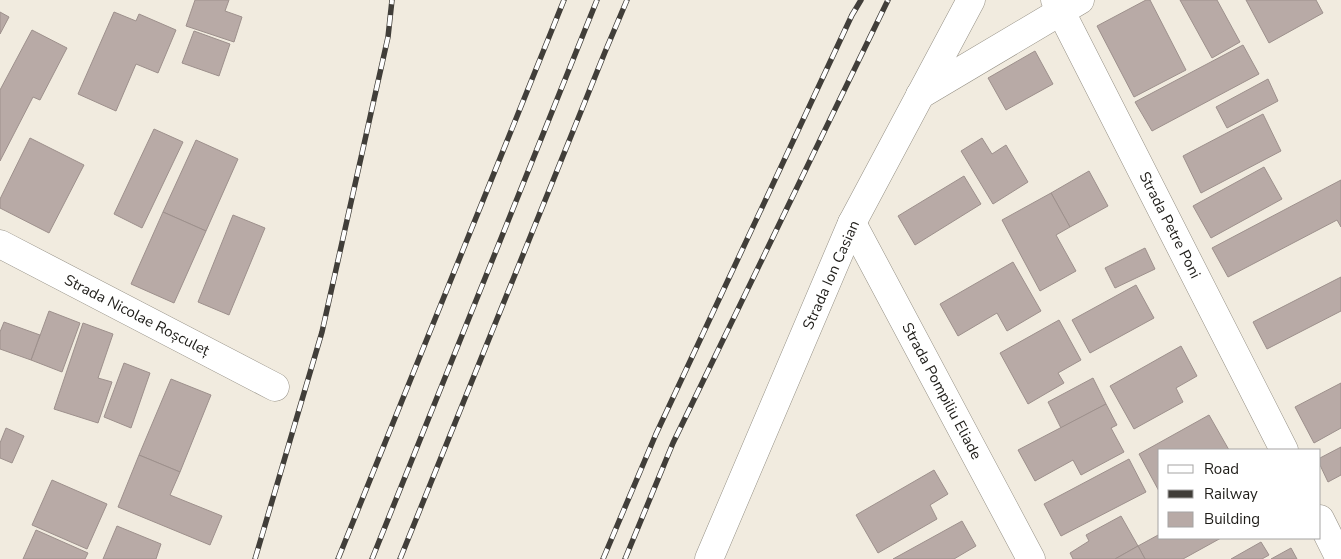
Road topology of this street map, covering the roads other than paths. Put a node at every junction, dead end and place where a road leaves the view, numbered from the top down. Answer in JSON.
{"nodes":[{"id":1,"x":971,"y":0,"type":"edge"},
{"id":2,"x":1065,"y":4,"type":"edge"},
{"id":3,"x":920,"y":96,"type":"junction"},
{"id":4,"x":852,"y":223,"type":"junction"},
{"id":5,"x":0,"y":244,"type":"edge"},
{"id":6,"x":275,"y":387,"type":"dead end"},
{"id":7,"x":1284,"y":449,"type":"edge"},
{"id":8,"x":1321,"y":521,"type":"edge"},
{"id":9,"x":718,"y":553,"type":"edge"},
{"id":10,"x":1031,"y":559,"type":"edge"},
{"id":11,"x":1340,"y":559,"type":"edge"}],
"edges":[{"from":1,"to":3,"type":"street","name":"Strada Ion Casian"},
{"from":2,"to":3,"type":"street"},
{"from":2,"to":7,"type":"street","name":"Strada Petre Poni"},
{"from":3,"to":4,"type":"street","name":"Strada Ion Casian"},
{"from":4,"to":9,"type":"street","name":"Strada Ion Casian"},
{"from":4,"to":10,"type":"street","name":"Strada Pompiliu Eliade"},
{"from":5,"to":6,"type":"street","name":"Strada Nicolae Roșculeț"},
{"from":8,"to":11,"type":"street"}]}
